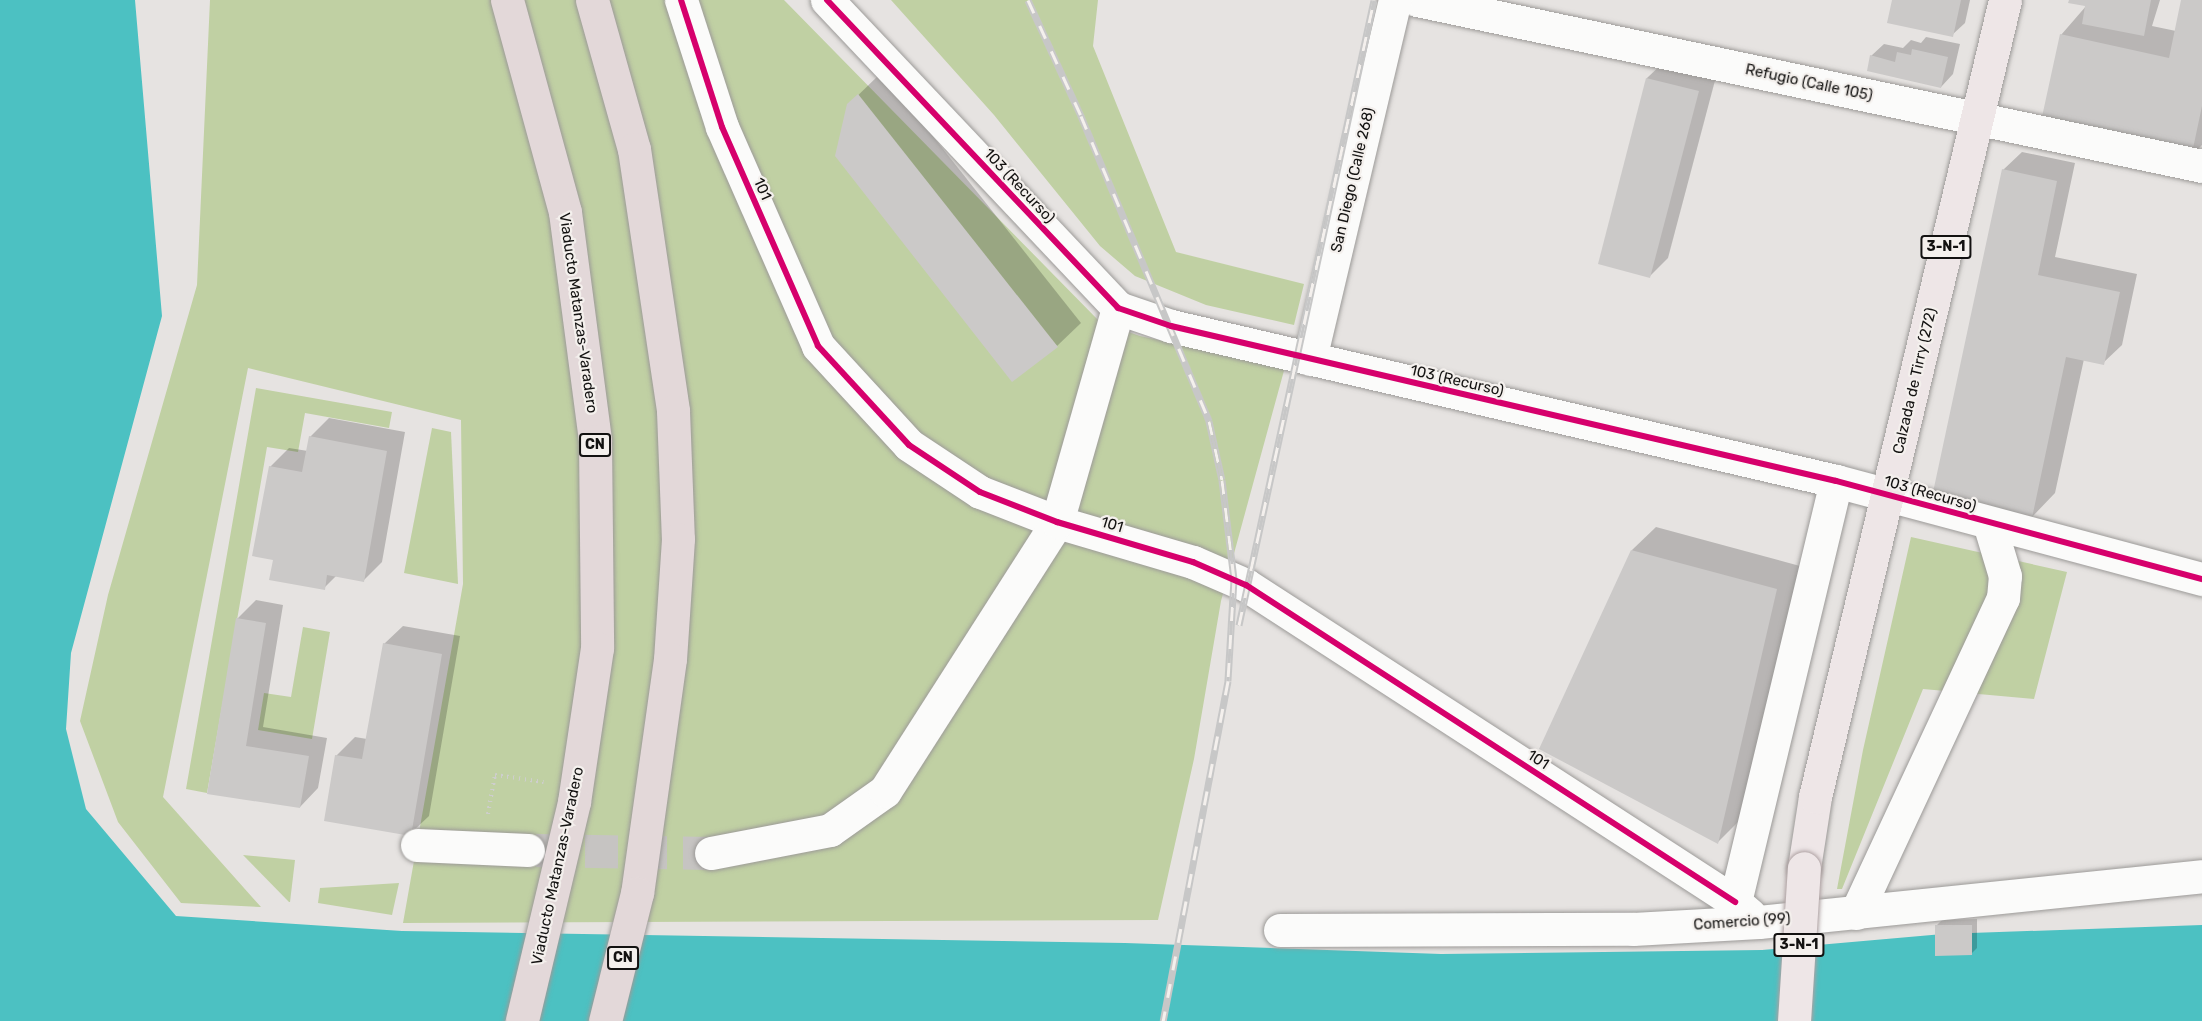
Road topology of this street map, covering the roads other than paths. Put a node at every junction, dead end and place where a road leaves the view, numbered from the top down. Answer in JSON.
{"nodes":[{"id":1,"x":507,"y":0,"type":"edge"},
{"id":2,"x":592,"y":0,"type":"edge"},
{"id":3,"x":681,"y":0,"type":"edge"},
{"id":4,"x":827,"y":0,"type":"edge"},
{"id":5,"x":1395,"y":0,"type":"edge"},
{"id":6,"x":1417,"y":0,"type":"edge"},
{"id":7,"x":2005,"y":0,"type":"edge"},
{"id":8,"x":1976,"y":118,"type":"junction"},
{"id":9,"x":2202,"y":166,"type":"edge"},
{"id":10,"x":1118,"y":308,"type":"junction"},
{"id":11,"x":1310,"y":359,"type":"junction"},
{"id":12,"x":1836,"y":481,"type":"junction"},
{"id":13,"x":1889,"y":495,"type":"junction"},
{"id":14,"x":1058,"y":522,"type":"junction"},
{"id":15,"x":1989,"y":523,"type":"junction"},
{"id":16,"x":2202,"y":579,"type":"edge"},
{"id":17,"x":417,"y":845,"type":"dead end"},
{"id":18,"x":528,"y":850,"type":"tunnel mouth"},
{"id":19,"x":711,"y":853,"type":"tunnel mouth"},
{"id":20,"x":2202,"y":876,"type":"edge"},
{"id":21,"x":1747,"y":912,"type":"junction"},
{"id":22,"x":1857,"y":914,"type":"junction"},
{"id":23,"x":1280,"y":930,"type":"dead end"},
{"id":24,"x":522,"y":1021,"type":"edge"},
{"id":25,"x":605,"y":1021,"type":"edge"},
{"id":26,"x":1794,"y":1021,"type":"edge"}],
"edges":[{"from":1,"to":24,"type":"highway","name":"Viaducto Matanzas-Varadero","number":"CN"},
{"from":2,"to":25,"type":"highway","number":"CN"},
{"from":3,"to":14,"type":"street","name":"101"},
{"from":4,"to":10,"type":"street","name":"103 (Recurso)"},
{"from":5,"to":11,"type":"street","name":"San Diego (Calle 268)"},
{"from":6,"to":8,"type":"street","name":"Refugio (Calle 105)"},
{"from":7,"to":8,"type":"main road","name":"Calzada de Tirry (272)","number":"3-N-1"},
{"from":8,"to":9,"type":"street","name":"Refugio (Calle 105)"},
{"from":8,"to":13,"type":"main road","name":"Calzada de Tirry (272)","number":"3-N-1"},
{"from":10,"to":11,"type":"street","name":"103 (Recurso)"},
{"from":10,"to":14,"type":"street"},
{"from":11,"to":12,"type":"street","name":"103 (Recurso)"},
{"from":12,"to":13,"type":"street","name":"103 (Recurso)"},
{"from":12,"to":21,"type":"street"},
{"from":13,"to":15,"type":"street","name":"103 (Recurso)"},
{"from":13,"to":26,"type":"main road","name":"Calzada de Tirry (272)","number":"3-N-1","bridge":true},
{"from":14,"to":19,"type":"street"},
{"from":14,"to":21,"type":"street","name":"101"},
{"from":15,"to":16,"type":"street","name":"103 (Recurso)"},
{"from":15,"to":22,"type":"street"},
{"from":17,"to":18,"type":"street"},
{"from":20,"to":22,"type":"street","name":"Comercio (99)"},
{"from":21,"to":22,"type":"street","name":"Comercio (99)"},
{"from":21,"to":23,"type":"street","name":"Comercio (99)"}]}
